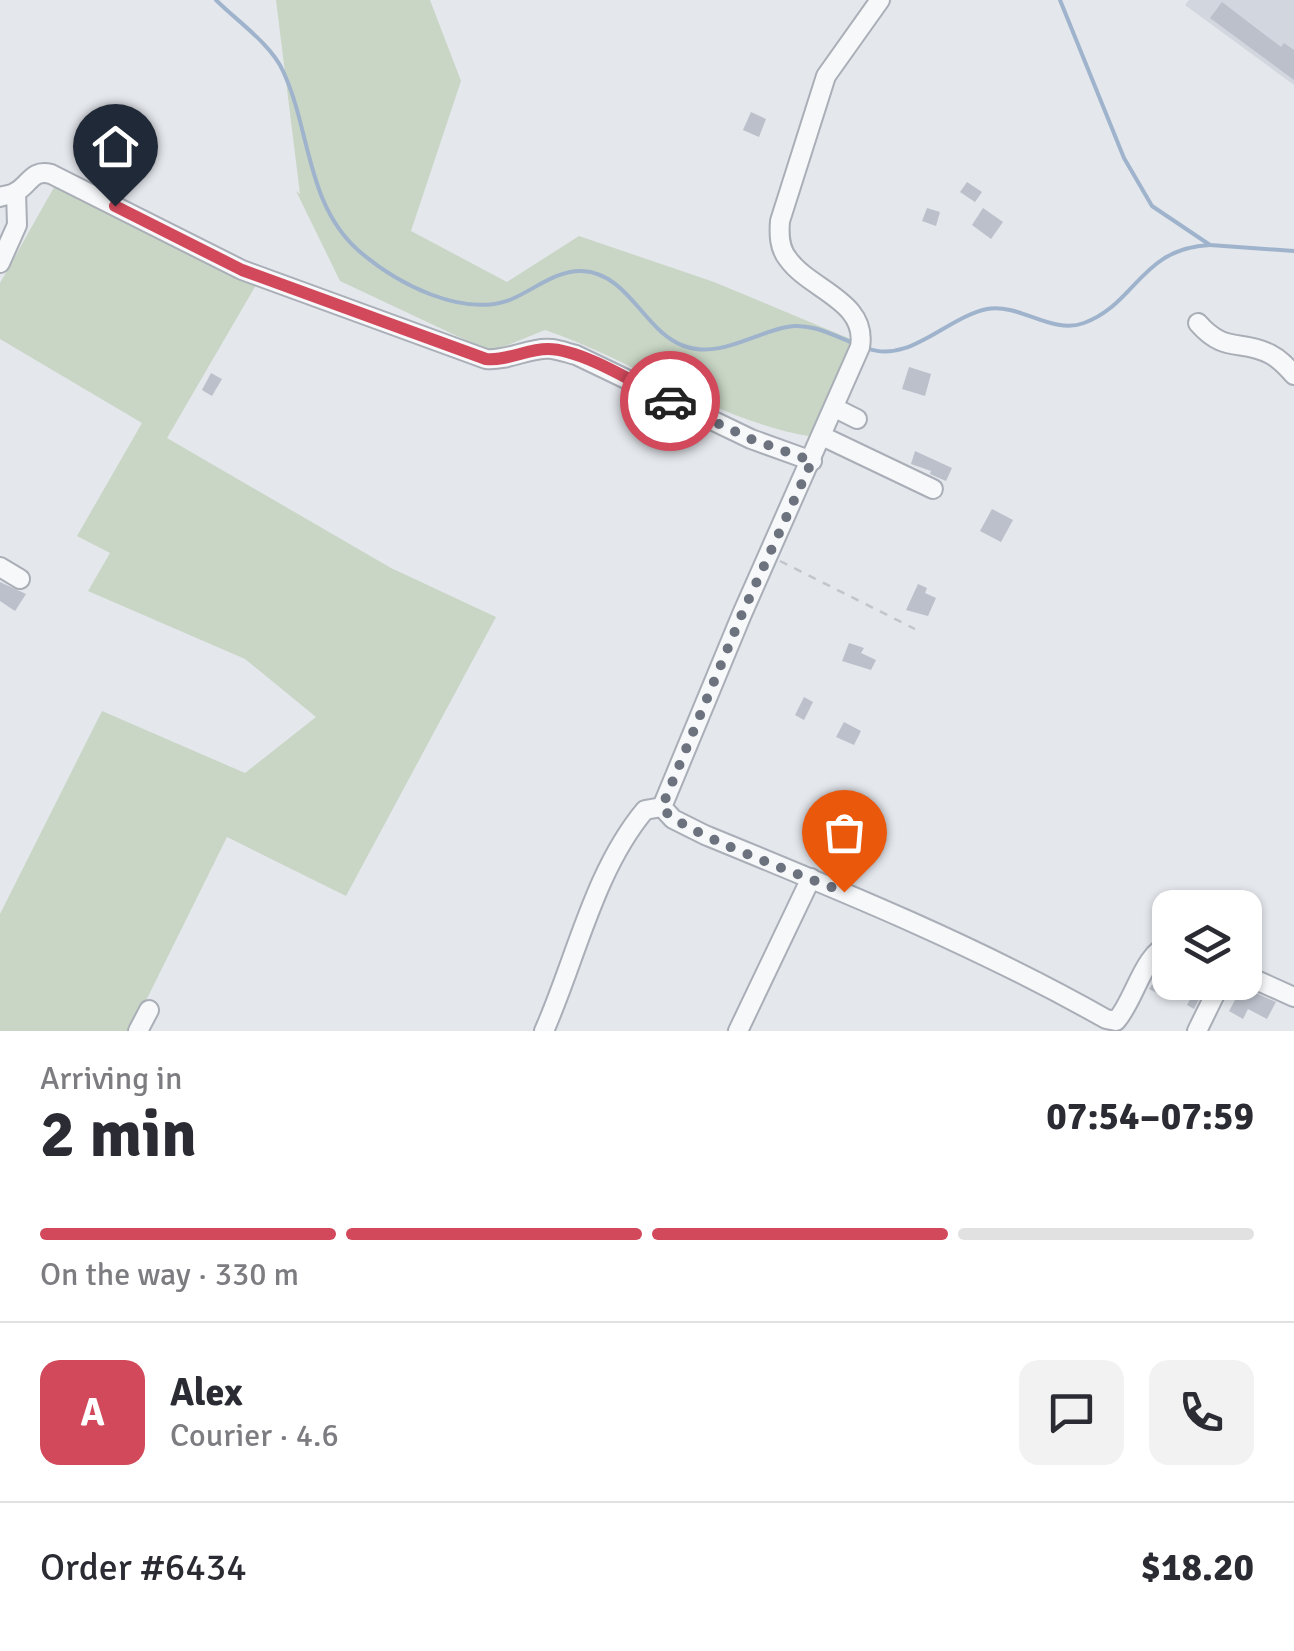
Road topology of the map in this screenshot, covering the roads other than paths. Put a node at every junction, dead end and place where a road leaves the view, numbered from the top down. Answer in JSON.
{"nodes":[{"id":1,"x":880,"y":0,"type":"edge"},
{"id":2,"x":8,"y":195,"type":"edge"},
{"id":3,"x":0,"y":262,"type":"edge"},
{"id":4,"x":1198,"y":323,"type":"dead end"},
{"id":5,"x":1294,"y":375,"type":"edge"},
{"id":6,"x":835,"y":408,"type":"junction"},
{"id":7,"x":857,"y":418,"type":"dead end"},
{"id":8,"x":822,"y":436,"type":"junction"},
{"id":9,"x":812,"y":461,"type":"junction"},
{"id":10,"x":933,"y":489,"type":"dead end"},
{"id":11,"x":0,"y":568,"type":"edge"},
{"id":12,"x":20,"y":580,"type":"dead end"},
{"id":13,"x":662,"y":807,"type":"junction"},
{"id":14,"x":811,"y":878,"type":"junction"},
{"id":15,"x":1152,"y":960,"type":"edge"},
{"id":16,"x":1262,"y":983,"type":"edge"},
{"id":17,"x":1294,"y":997,"type":"edge"},
{"id":18,"x":1212,"y":1000,"type":"edge"},
{"id":19,"x":149,"y":1010,"type":"dead end"},
{"id":20,"x":138,"y":1031,"type":"edge"},
{"id":21,"x":544,"y":1031,"type":"edge"},
{"id":22,"x":738,"y":1031,"type":"edge"},
{"id":23,"x":1197,"y":1031,"type":"edge"}],
"edges":[{"from":1,"to":6,"type":"street"},
{"from":2,"to":3,"type":"street"},
{"from":2,"to":9,"type":"street"},
{"from":4,"to":5,"type":"street"},
{"from":6,"to":7,"type":"street"},
{"from":6,"to":8,"type":"street"},
{"from":8,"to":9,"type":"street"},
{"from":8,"to":10,"type":"street"},
{"from":9,"to":13,"type":"street"},
{"from":11,"to":12,"type":"street"},
{"from":13,"to":14,"type":"street"},
{"from":13,"to":21,"type":"street"},
{"from":14,"to":15,"type":"street"},
{"from":14,"to":22,"type":"street"},
{"from":16,"to":17,"type":"street"},
{"from":18,"to":23,"type":"street"},
{"from":19,"to":20,"type":"street"}]}
